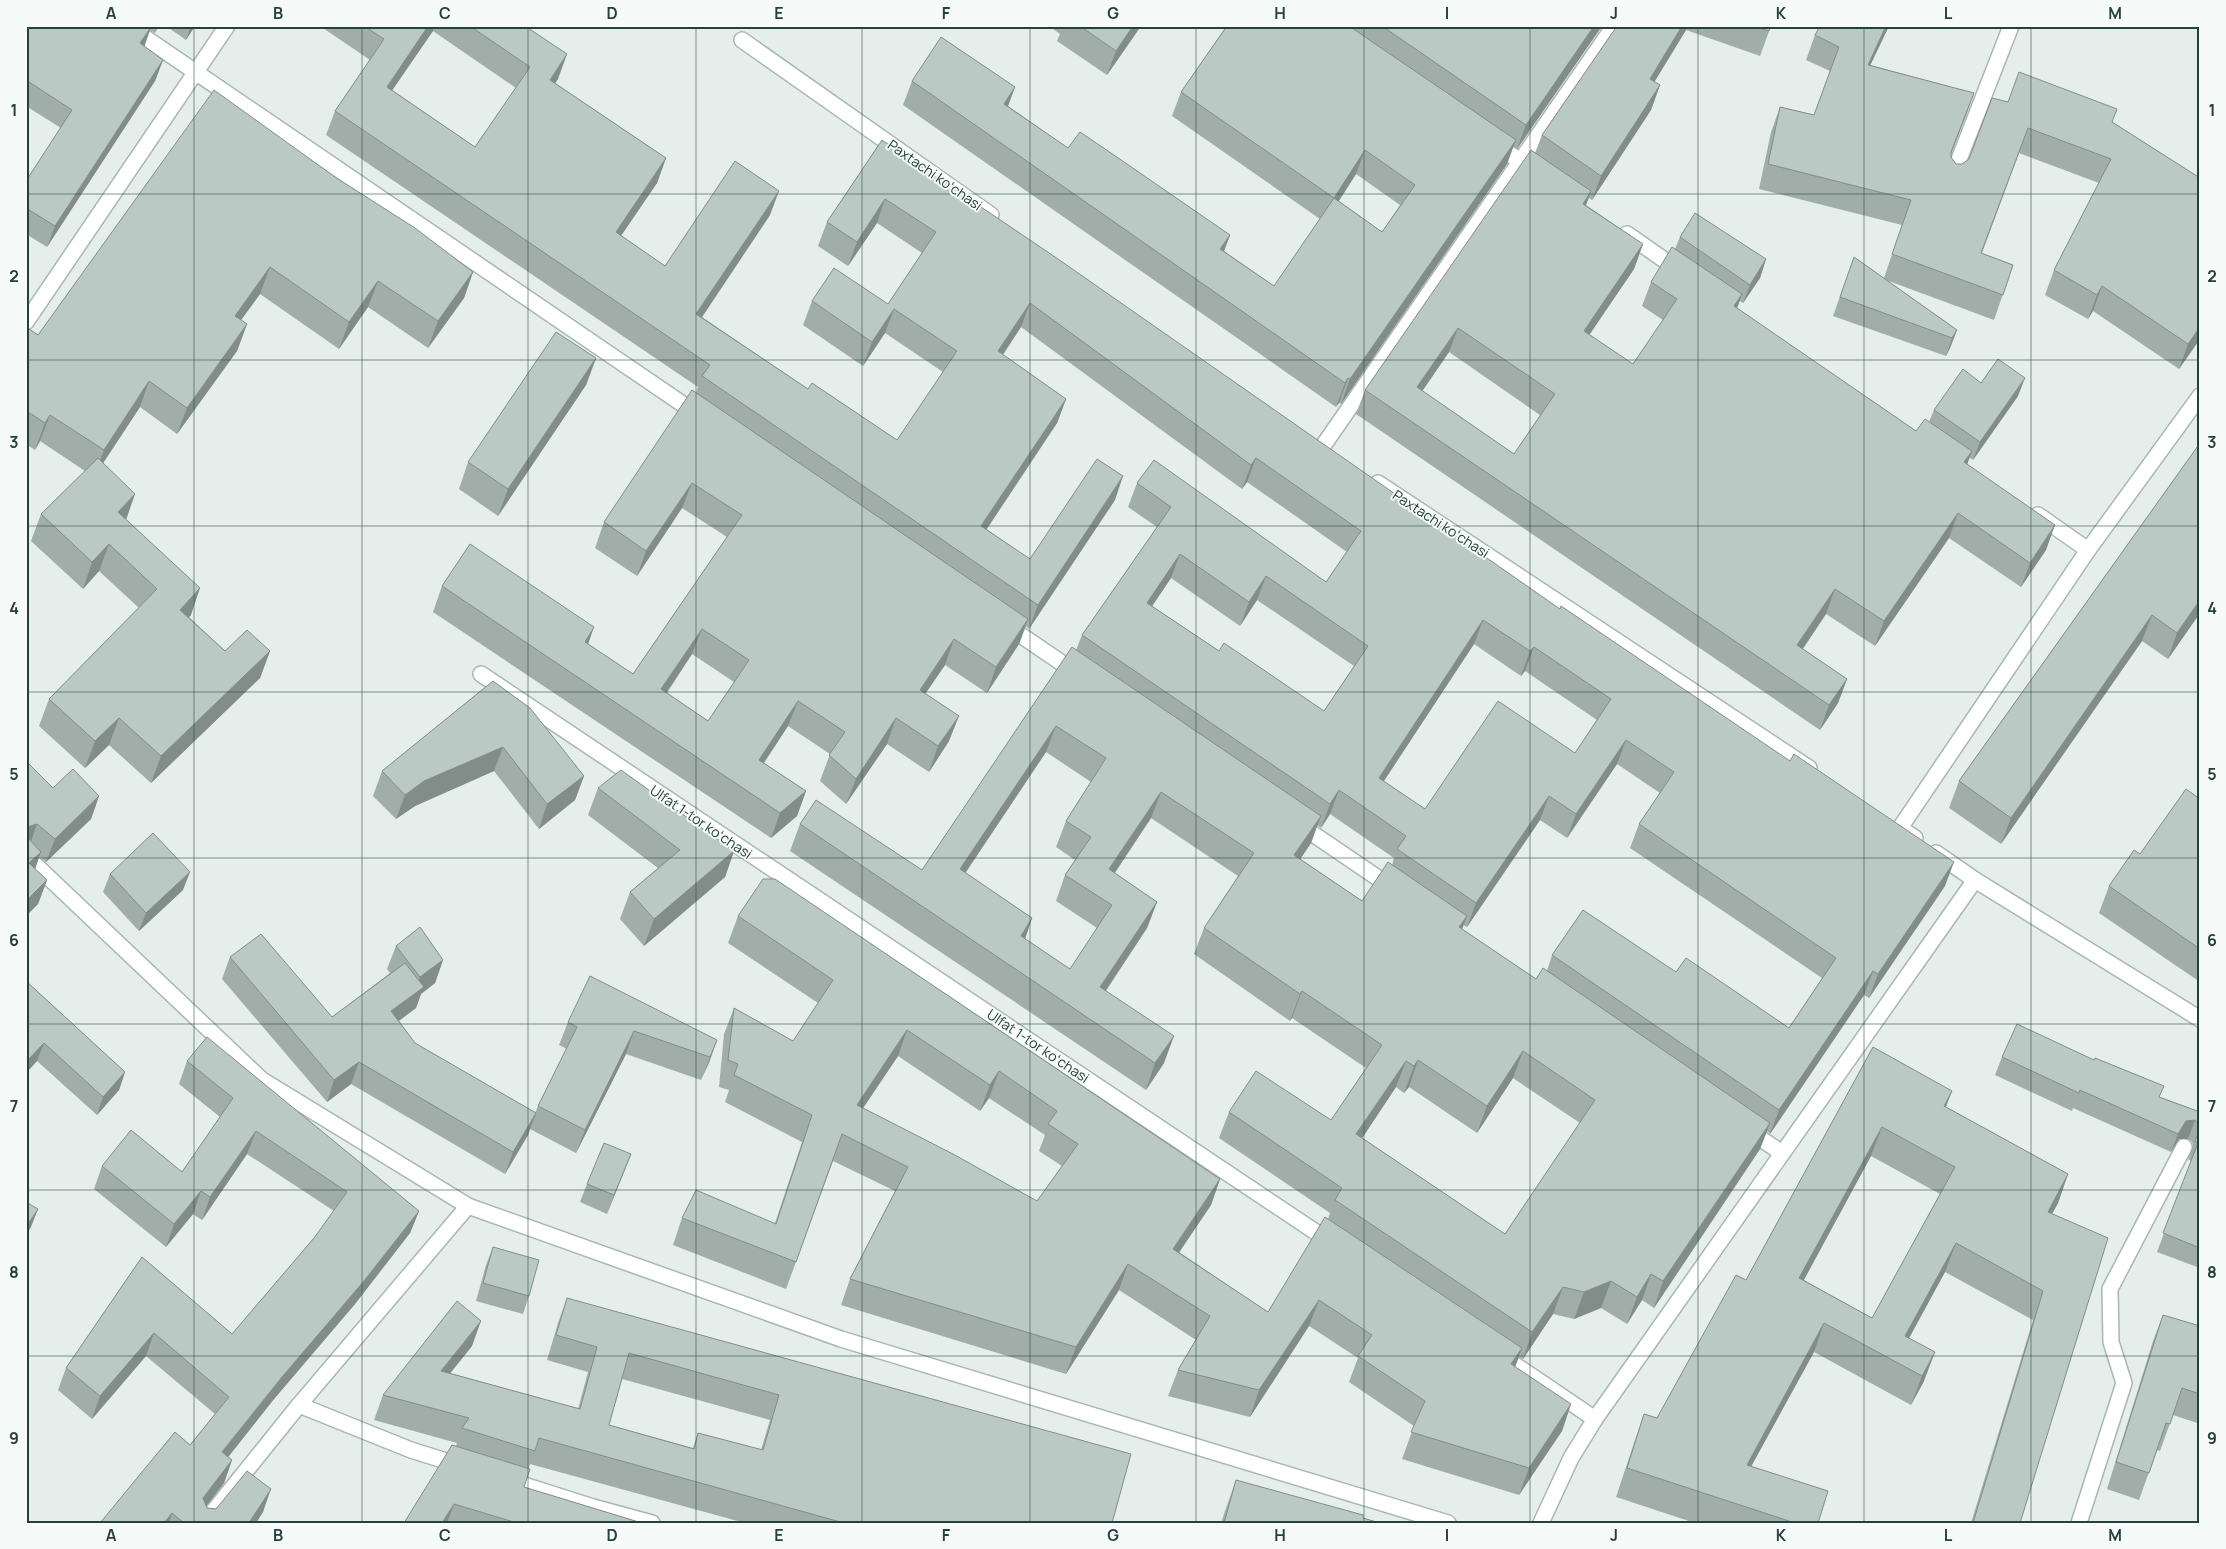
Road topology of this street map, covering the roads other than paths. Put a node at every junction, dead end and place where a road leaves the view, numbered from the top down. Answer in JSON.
{"nodes":[{"id":1,"x":128,"y":26,"type":"edge"},
{"id":2,"x":227,"y":26,"type":"edge"},
{"id":3,"x":1614,"y":26,"type":"edge"},
{"id":4,"x":2011,"y":26,"type":"edge"},
{"id":5,"x":742,"y":40,"type":"dead end"},
{"id":6,"x":196,"y":72,"type":"junction"},
{"id":7,"x":1480,"y":134,"type":"edge"},
{"id":8,"x":1520,"y":161,"type":"junction"},
{"id":9,"x":1951,"y":180,"type":"edge"},
{"id":10,"x":1553,"y":184,"type":"edge"},
{"id":11,"x":1004,"y":223,"type":"edge"},
{"id":12,"x":1611,"y":223,"type":"edge"},
{"id":13,"x":1693,"y":280,"type":"edge"},
{"id":14,"x":26,"y":322,"type":"edge"},
{"id":15,"x":2200,"y":396,"type":"edge"},
{"id":16,"x":716,"y":427,"type":"edge"},
{"id":17,"x":1339,"y":457,"type":"edge"},
{"id":18,"x":1364,"y":473,"type":"edge"},
{"id":19,"x":2022,"y":505,"type":"edge"},
{"id":20,"x":2088,"y":550,"type":"junction"},
{"id":21,"x":997,"y":618,"type":"edge"},
{"id":22,"x":481,"y":674,"type":"dead end"},
{"id":23,"x":1088,"y":680,"type":"edge"},
{"id":24,"x":1818,"y":774,"type":"edge"},
{"id":25,"x":1286,"y":816,"type":"edge"},
{"id":26,"x":1884,"y":817,"type":"edge"},
{"id":27,"x":1900,"y":828,"type":"junction"},
{"id":28,"x":26,"y":856,"type":"edge"},
{"id":29,"x":1975,"y":880,"type":"junction"},
{"id":30,"x":1410,"y":900,"type":"edge"},
{"id":31,"x":2200,"y":1019,"type":"edge"},
{"id":32,"x":1732,"y":1120,"type":"edge"},
{"id":33,"x":2184,"y":1147,"type":"dead end"},
{"id":34,"x":1782,"y":1153,"type":"junction"},
{"id":35,"x":468,"y":1206,"type":"junction"},
{"id":36,"x":1348,"y":1253,"type":"edge"},
{"id":37,"x":1488,"y":1347,"type":"edge"},
{"id":38,"x":299,"y":1405,"type":"junction"},
{"id":39,"x":1595,"y":1418,"type":"junction"},
{"id":40,"x":474,"y":1470,"type":"edge"},
{"id":41,"x":492,"y":1476,"type":"edge"},
{"id":42,"x":204,"y":1523,"type":"edge"},
{"id":43,"x":652,"y":1523,"type":"edge"},
{"id":44,"x":1448,"y":1523,"type":"edge"},
{"id":45,"x":1541,"y":1523,"type":"edge"},
{"id":46,"x":2079,"y":1523,"type":"edge"}],
"edges":[{"from":1,"to":6,"type":"street"},
{"from":2,"to":6,"type":"street"},
{"from":3,"to":8,"type":"street"},
{"from":4,"to":9,"type":"street"},
{"from":5,"to":11,"type":"street","name":"Paxtachi koʻchasi"},
{"from":6,"to":14,"type":"street"},
{"from":6,"to":16,"type":"street"},
{"from":7,"to":8,"type":"street"},
{"from":8,"to":10,"type":"street"},
{"from":8,"to":17,"type":"street"},
{"from":12,"to":13,"type":"street"},
{"from":15,"to":20,"type":"street"},
{"from":18,"to":24,"type":"street","name":"Paxtachi koʻchasi"},
{"from":19,"to":20,"type":"street"},
{"from":20,"to":27,"type":"street"},
{"from":21,"to":23,"type":"street"},
{"from":22,"to":36,"type":"street","name":"Ulfat 1-tor koʻchasi"},
{"from":25,"to":30,"type":"street"},
{"from":26,"to":27,"type":"street"},
{"from":27,"to":29,"type":"street"},
{"from":28,"to":35,"type":"street"},
{"from":29,"to":31,"type":"street"},
{"from":29,"to":34,"type":"street"},
{"from":32,"to":34,"type":"street"},
{"from":33,"to":46,"type":"street"},
{"from":34,"to":39,"type":"street"},
{"from":35,"to":38,"type":"street"},
{"from":35,"to":44,"type":"street"},
{"from":37,"to":39,"type":"street"},
{"from":38,"to":40,"type":"street"},
{"from":38,"to":42,"type":"street"},
{"from":39,"to":45,"type":"street"},
{"from":41,"to":43,"type":"street"}]}
